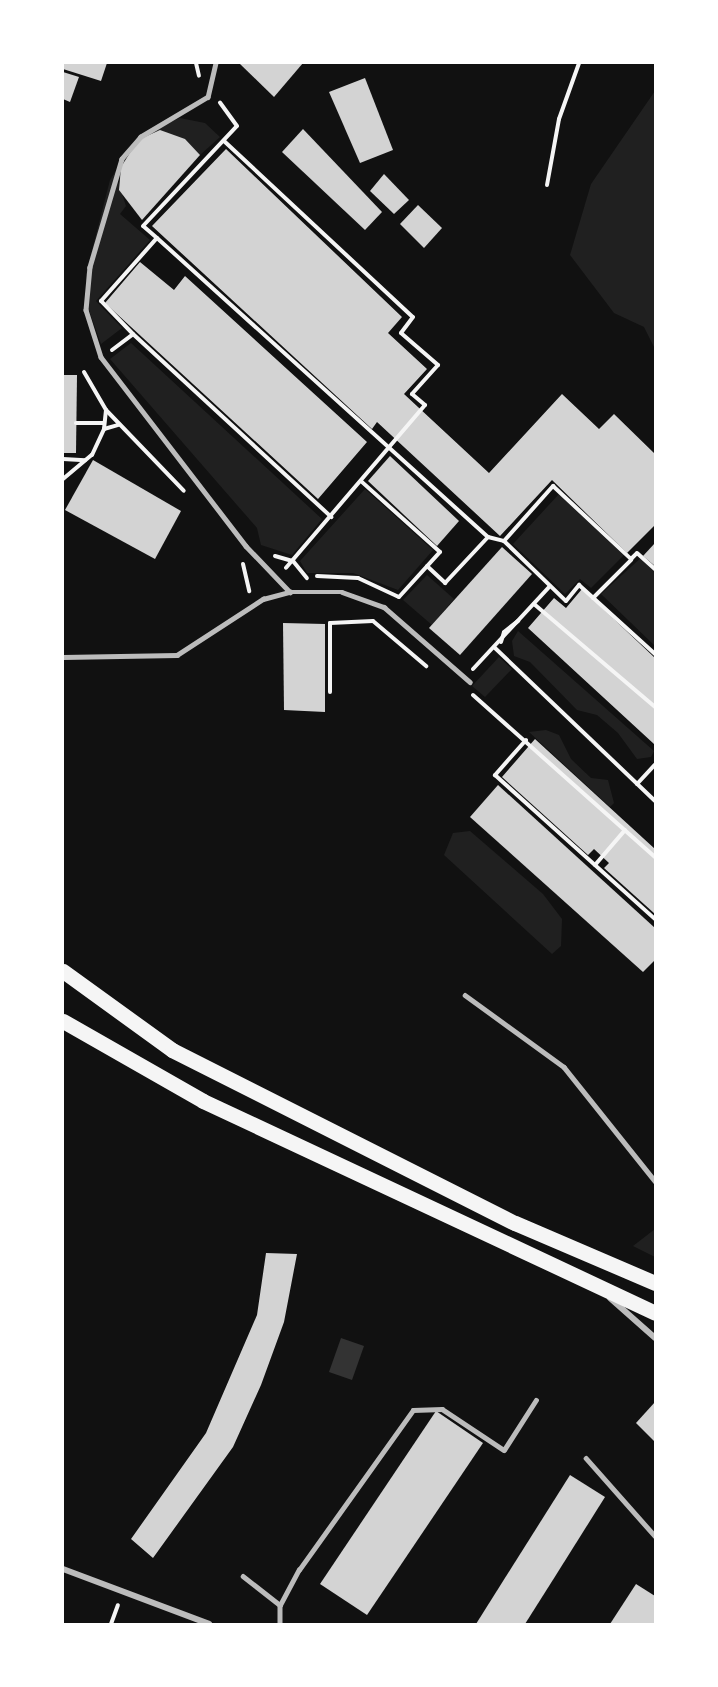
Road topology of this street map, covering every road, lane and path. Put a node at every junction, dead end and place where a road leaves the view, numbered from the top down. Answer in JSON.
{"nodes":[{"id":1,"x":195,"y":63,"type":"edge"},
{"id":2,"x":216,"y":63,"type":"edge"},
{"id":3,"x":579,"y":63,"type":"edge"},
{"id":4,"x":194,"y":70,"type":"dead end"},
{"id":5,"x":237,"y":126,"type":"dead end"},
{"id":6,"x":224,"y":141,"type":"junction"},
{"id":7,"x":547,"y":185,"type":"dead end"},
{"id":8,"x":157,"y":238,"type":"junction"},
{"id":9,"x":133,"y":334,"type":"junction"},
{"id":10,"x":102,"y":357,"type":"junction"},
{"id":11,"x":84,"y":372,"type":"dead end"},
{"id":12,"x":106,"y":410,"type":"junction"},
{"id":13,"x":76,"y":423,"type":"dead end"},
{"id":14,"x":104,"y":423,"type":"junction"},
{"id":15,"x":118,"y":425,"type":"junction"},
{"id":16,"x":104,"y":429,"type":"junction"},
{"id":17,"x":388,"y":447,"type":"junction"},
{"id":18,"x":63,"y":459,"type":"edge"},
{"id":19,"x":86,"y":460,"type":"junction"},
{"id":20,"x":63,"y":479,"type":"edge"},
{"id":21,"x":362,"y":482,"type":"junction"},
{"id":22,"x":188,"y":495,"type":"dead end"},
{"id":23,"x":331,"y":517,"type":"junction"},
{"id":24,"x":488,"y":537,"type":"junction"},
{"id":25,"x":504,"y":541,"type":"junction"},
{"id":26,"x":240,"y":559,"type":"dead end"},
{"id":27,"x":631,"y":559,"type":"junction"},
{"id":28,"x":293,"y":561,"type":"junction"},
{"id":29,"x":427,"y":566,"type":"junction"},
{"id":30,"x":655,"y":569,"type":"edge"},
{"id":31,"x":283,"y":571,"type":"dead end"},
{"id":32,"x":306,"y":576,"type":"dead end"},
{"id":33,"x":550,"y":586,"type":"junction"},
{"id":34,"x":290,"y":592,"type":"junction"},
{"id":35,"x":396,"y":594,"type":"dead end"},
{"id":36,"x":241,"y":598,"type":"dead end"},
{"id":37,"x":593,"y":598,"type":"junction"},
{"id":38,"x":534,"y":604,"type":"junction"},
{"id":39,"x":374,"y":621,"type":"dead end"},
{"id":40,"x":495,"y":648,"type":"junction"},
{"id":41,"x":655,"y":654,"type":"edge"},
{"id":42,"x":63,"y":657,"type":"edge"},
{"id":43,"x":469,"y":672,"type":"dead end"},
{"id":44,"x":470,"y":682,"type":"dead end"},
{"id":45,"x":330,"y":692,"type":"dead end"},
{"id":46,"x":479,"y":698,"type":"dead end"},
{"id":47,"x":655,"y":707,"type":"edge"},
{"id":48,"x":526,"y":740,"type":"junction"},
{"id":49,"x":655,"y":765,"type":"edge"},
{"id":50,"x":637,"y":784,"type":"junction"},
{"id":51,"x":655,"y":801,"type":"edge"},
{"id":52,"x":625,"y":830,"type":"junction"},
{"id":53,"x":655,"y":857,"type":"edge"},
{"id":54,"x":595,"y":865,"type":"junction"},
{"id":55,"x":655,"y":919,"type":"edge"},
{"id":56,"x":63,"y":971,"type":"edge"},
{"id":57,"x":465,"y":995,"type":"dead end"},
{"id":58,"x":63,"y":1021,"type":"edge"},
{"id":59,"x":655,"y":1181,"type":"edge"},
{"id":60,"x":655,"y":1283,"type":"edge"},
{"id":61,"x":600,"y":1289,"type":"junction"},
{"id":62,"x":655,"y":1313,"type":"edge"},
{"id":63,"x":655,"y":1338,"type":"edge"},
{"id":64,"x":536,"y":1400,"type":"dead end"},
{"id":65,"x":586,"y":1458,"type":"dead end"},
{"id":66,"x":655,"y":1536,"type":"edge"},
{"id":67,"x":63,"y":1569,"type":"edge"},
{"id":68,"x":243,"y":1576,"type":"dead end"},
{"id":69,"x":124,"y":1592,"type":"junction"},
{"id":70,"x":280,"y":1605,"type":"junction"},
{"id":71,"x":111,"y":1624,"type":"edge"},
{"id":72,"x":209,"y":1624,"type":"edge"},
{"id":73,"x":280,"y":1624,"type":"edge"}],
"edges":[{"from":1,"to":4,"type":"path"},
{"from":2,"to":10,"type":"lane"},
{"from":3,"to":7,"type":"path"},
{"from":5,"to":6,"type":"path"},
{"from":6,"to":8,"type":"path"},
{"from":6,"to":17,"type":"path"},
{"from":8,"to":9,"type":"path"},
{"from":8,"to":17,"type":"path"},
{"from":9,"to":10,"type":"path"},
{"from":9,"to":23,"type":"path"},
{"from":10,"to":34,"type":"lane"},
{"from":11,"to":12,"type":"path"},
{"from":12,"to":14,"type":"path"},
{"from":12,"to":15,"type":"path"},
{"from":13,"to":14,"type":"path"},
{"from":14,"to":16,"type":"path"},
{"from":15,"to":16,"type":"path"},
{"from":15,"to":22,"type":"path"},
{"from":16,"to":19,"type":"path"},
{"from":17,"to":21,"type":"path"},
{"from":17,"to":24,"type":"path"},
{"from":18,"to":19,"type":"path"},
{"from":19,"to":20,"type":"path"},
{"from":21,"to":23,"type":"path"},
{"from":21,"to":29,"type":"path"},
{"from":23,"to":28,"type":"path"},
{"from":24,"to":25,"type":"path"},
{"from":24,"to":29,"type":"path"},
{"from":25,"to":27,"type":"path"},
{"from":25,"to":33,"type":"path"},
{"from":26,"to":36,"type":"path"},
{"from":27,"to":30,"type":"path"},
{"from":27,"to":37,"type":"path"},
{"from":28,"to":31,"type":"path"},
{"from":28,"to":32,"type":"path"},
{"from":29,"to":35,"type":"path"},
{"from":33,"to":37,"type":"path"},
{"from":33,"to":38,"type":"path"},
{"from":34,"to":42,"type":"lane"},
{"from":34,"to":44,"type":"lane"},
{"from":37,"to":41,"type":"path"},
{"from":38,"to":40,"type":"path"},
{"from":38,"to":47,"type":"path"},
{"from":39,"to":45,"type":"path"},
{"from":40,"to":43,"type":"path"},
{"from":40,"to":50,"type":"path"},
{"from":46,"to":48,"type":"path"},
{"from":48,"to":52,"type":"path"},
{"from":48,"to":54,"type":"path"},
{"from":49,"to":50,"type":"path"},
{"from":50,"to":51,"type":"path"},
{"from":52,"to":53,"type":"path"},
{"from":52,"to":54,"type":"path"},
{"from":54,"to":55,"type":"path"},
{"from":56,"to":60,"type":"main road"},
{"from":57,"to":59,"type":"lane"},
{"from":58,"to":61,"type":"main road"},
{"from":61,"to":62,"type":"main road"},
{"from":61,"to":63,"type":"street"},
{"from":64,"to":70,"type":"lane"},
{"from":65,"to":66,"type":"lane"},
{"from":67,"to":69,"type":"street"},
{"from":68,"to":70,"type":"lane"},
{"from":69,"to":71,"type":"path"},
{"from":69,"to":72,"type":"street"},
{"from":70,"to":73,"type":"lane"}]}
